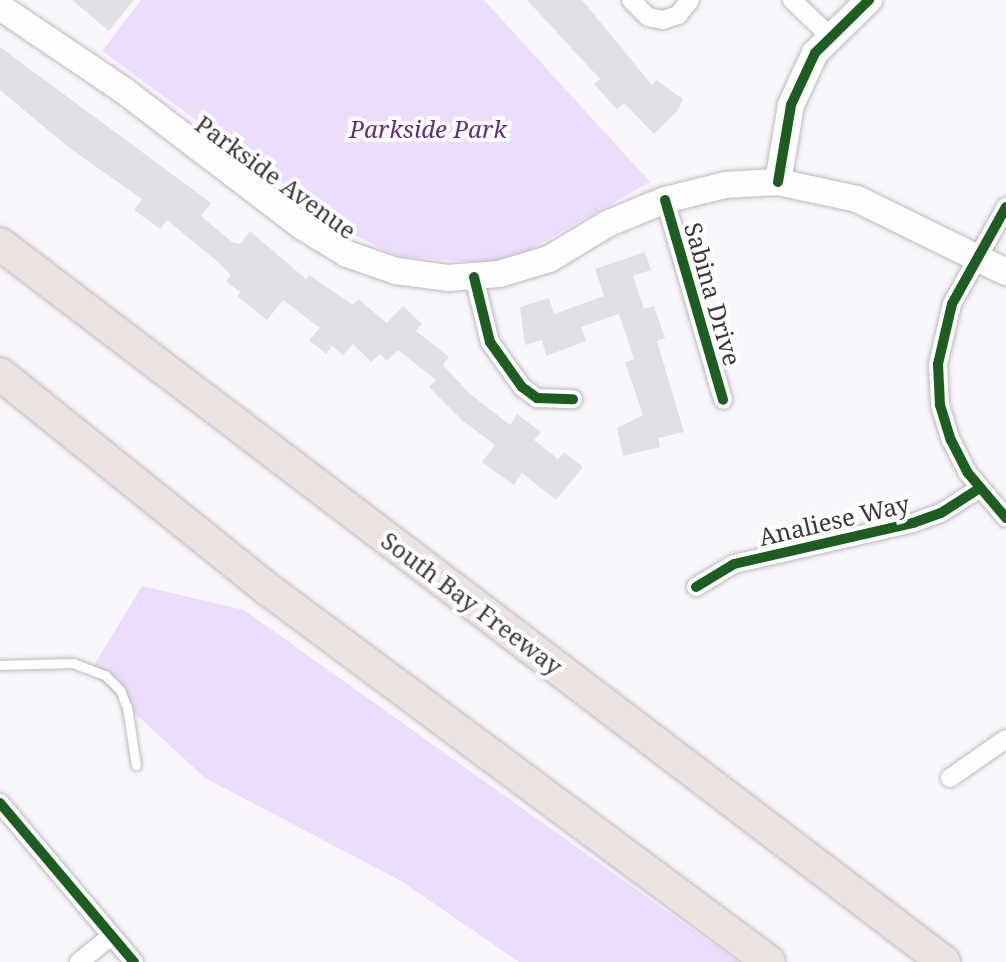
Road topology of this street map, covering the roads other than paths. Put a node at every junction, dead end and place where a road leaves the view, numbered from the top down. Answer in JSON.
{"nodes":[{"id":1,"x":631,"y":0,"type":"edge"},
{"id":2,"x":690,"y":0,"type":"edge"},
{"id":3,"x":792,"y":0,"type":"edge"},
{"id":4,"x":869,"y":0,"type":"edge"},
{"id":5,"x":0,"y":7,"type":"edge"},
{"id":6,"x":831,"y":37,"type":"junction"},
{"id":7,"x":778,"y":182,"type":"junction"},
{"id":8,"x":665,"y":200,"type":"junction"},
{"id":9,"x":1006,"y":207,"type":"edge"},
{"id":10,"x":0,"y":244,"type":"edge"},
{"id":11,"x":977,"y":256,"type":"junction"},
{"id":12,"x":1006,"y":272,"type":"edge"},
{"id":13,"x":474,"y":277,"type":"junction"},
{"id":14,"x":0,"y":374,"type":"edge"},
{"id":15,"x":573,"y":399,"type":"dead end"},
{"id":16,"x":723,"y":400,"type":"dead end"},
{"id":17,"x":980,"y":488,"type":"junction"},
{"id":18,"x":1006,"y":518,"type":"edge"},
{"id":19,"x":696,"y":587,"type":"dead end"},
{"id":20,"x":0,"y":665,"type":"edge"},
{"id":21,"x":1006,"y":739,"type":"edge"},
{"id":22,"x":136,"y":765,"type":"dead end"},
{"id":23,"x":950,"y":778,"type":"dead end"},
{"id":24,"x":0,"y":803,"type":"edge"},
{"id":25,"x":111,"y":936,"type":"junction"},
{"id":26,"x":79,"y":962,"type":"edge"},
{"id":27,"x":134,"y":962,"type":"edge"},
{"id":28,"x":769,"y":962,"type":"edge"},
{"id":29,"x":944,"y":962,"type":"edge"}],
"edges":[{"from":1,"to":2,"type":"street"},
{"from":3,"to":6,"type":"street"},
{"from":4,"to":6,"type":"main road"},
{"from":5,"to":13,"type":"main road","name":"Parkside Avenue"},
{"from":6,"to":7,"type":"main road"},
{"from":7,"to":8,"type":"main road","name":"Parkside Avenue"},
{"from":7,"to":11,"type":"main road","name":"Parkside Avenue"},
{"from":8,"to":13,"type":"main road","name":"Parkside Avenue"},
{"from":8,"to":16,"type":"street","name":"Sabina Drive"},
{"from":9,"to":11,"type":"street"},
{"from":10,"to":29,"type":"highway","name":"South Bay Freeway"},
{"from":11,"to":12,"type":"main road","name":"Parkside Avenue"},
{"from":11,"to":17,"type":"street"},
{"from":13,"to":15,"type":"street"},
{"from":14,"to":28,"type":"highway"},
{"from":17,"to":18,"type":"street"},
{"from":17,"to":19,"type":"street","name":"Analiese Way"},
{"from":20,"to":22,"type":"lane"},
{"from":21,"to":23,"type":"street"},
{"from":24,"to":25,"type":"street"},
{"from":25,"to":26,"type":"street"},
{"from":25,"to":27,"type":"street"}]}
